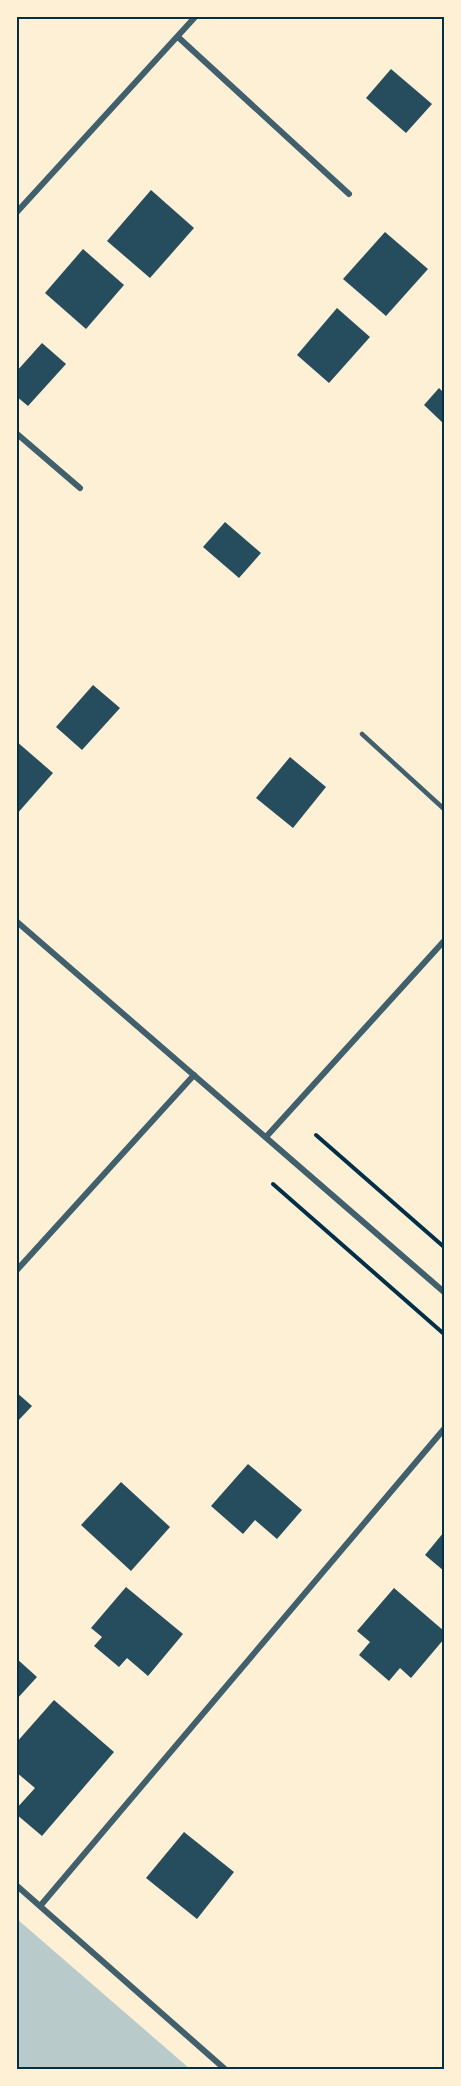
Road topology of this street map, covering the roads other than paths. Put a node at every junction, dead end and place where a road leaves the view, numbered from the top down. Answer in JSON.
{"nodes":[{"id":1,"x":196,"y":16,"type":"edge"},
{"id":2,"x":178,"y":37,"type":"junction"},
{"id":3,"x":349,"y":194,"type":"dead end"},
{"id":4,"x":16,"y":213,"type":"edge"},
{"id":5,"x":16,"y":433,"type":"edge"},
{"id":6,"x":80,"y":488,"type":"dead end"},
{"id":7,"x":362,"y":734,"type":"dead end"},
{"id":8,"x":444,"y":809,"type":"edge"},
{"id":9,"x":16,"y":921,"type":"edge"},
{"id":10,"x":444,"y":941,"type":"edge"},
{"id":11,"x":194,"y":1075,"type":"junction"},
{"id":12,"x":266,"y":1137,"type":"junction"},
{"id":13,"x":16,"y":1271,"type":"edge"},
{"id":14,"x":444,"y":1292,"type":"edge"},
{"id":15,"x":444,"y":1429,"type":"edge"},
{"id":16,"x":16,"y":1885,"type":"edge"},
{"id":17,"x":41,"y":1905,"type":"junction"},
{"id":18,"x":226,"y":2070,"type":"edge"}],
"edges":[{"from":1,"to":2,"type":"street"},
{"from":2,"to":3,"type":"street"},
{"from":2,"to":4,"type":"street"},
{"from":5,"to":6,"type":"street"},
{"from":7,"to":8,"type":"lane"},
{"from":9,"to":11,"type":"street"},
{"from":10,"to":12,"type":"street"},
{"from":11,"to":12,"type":"street"},
{"from":11,"to":13,"type":"street"},
{"from":12,"to":14,"type":"street"},
{"from":15,"to":17,"type":"street"},
{"from":16,"to":17,"type":"street"},
{"from":17,"to":18,"type":"street"}]}
